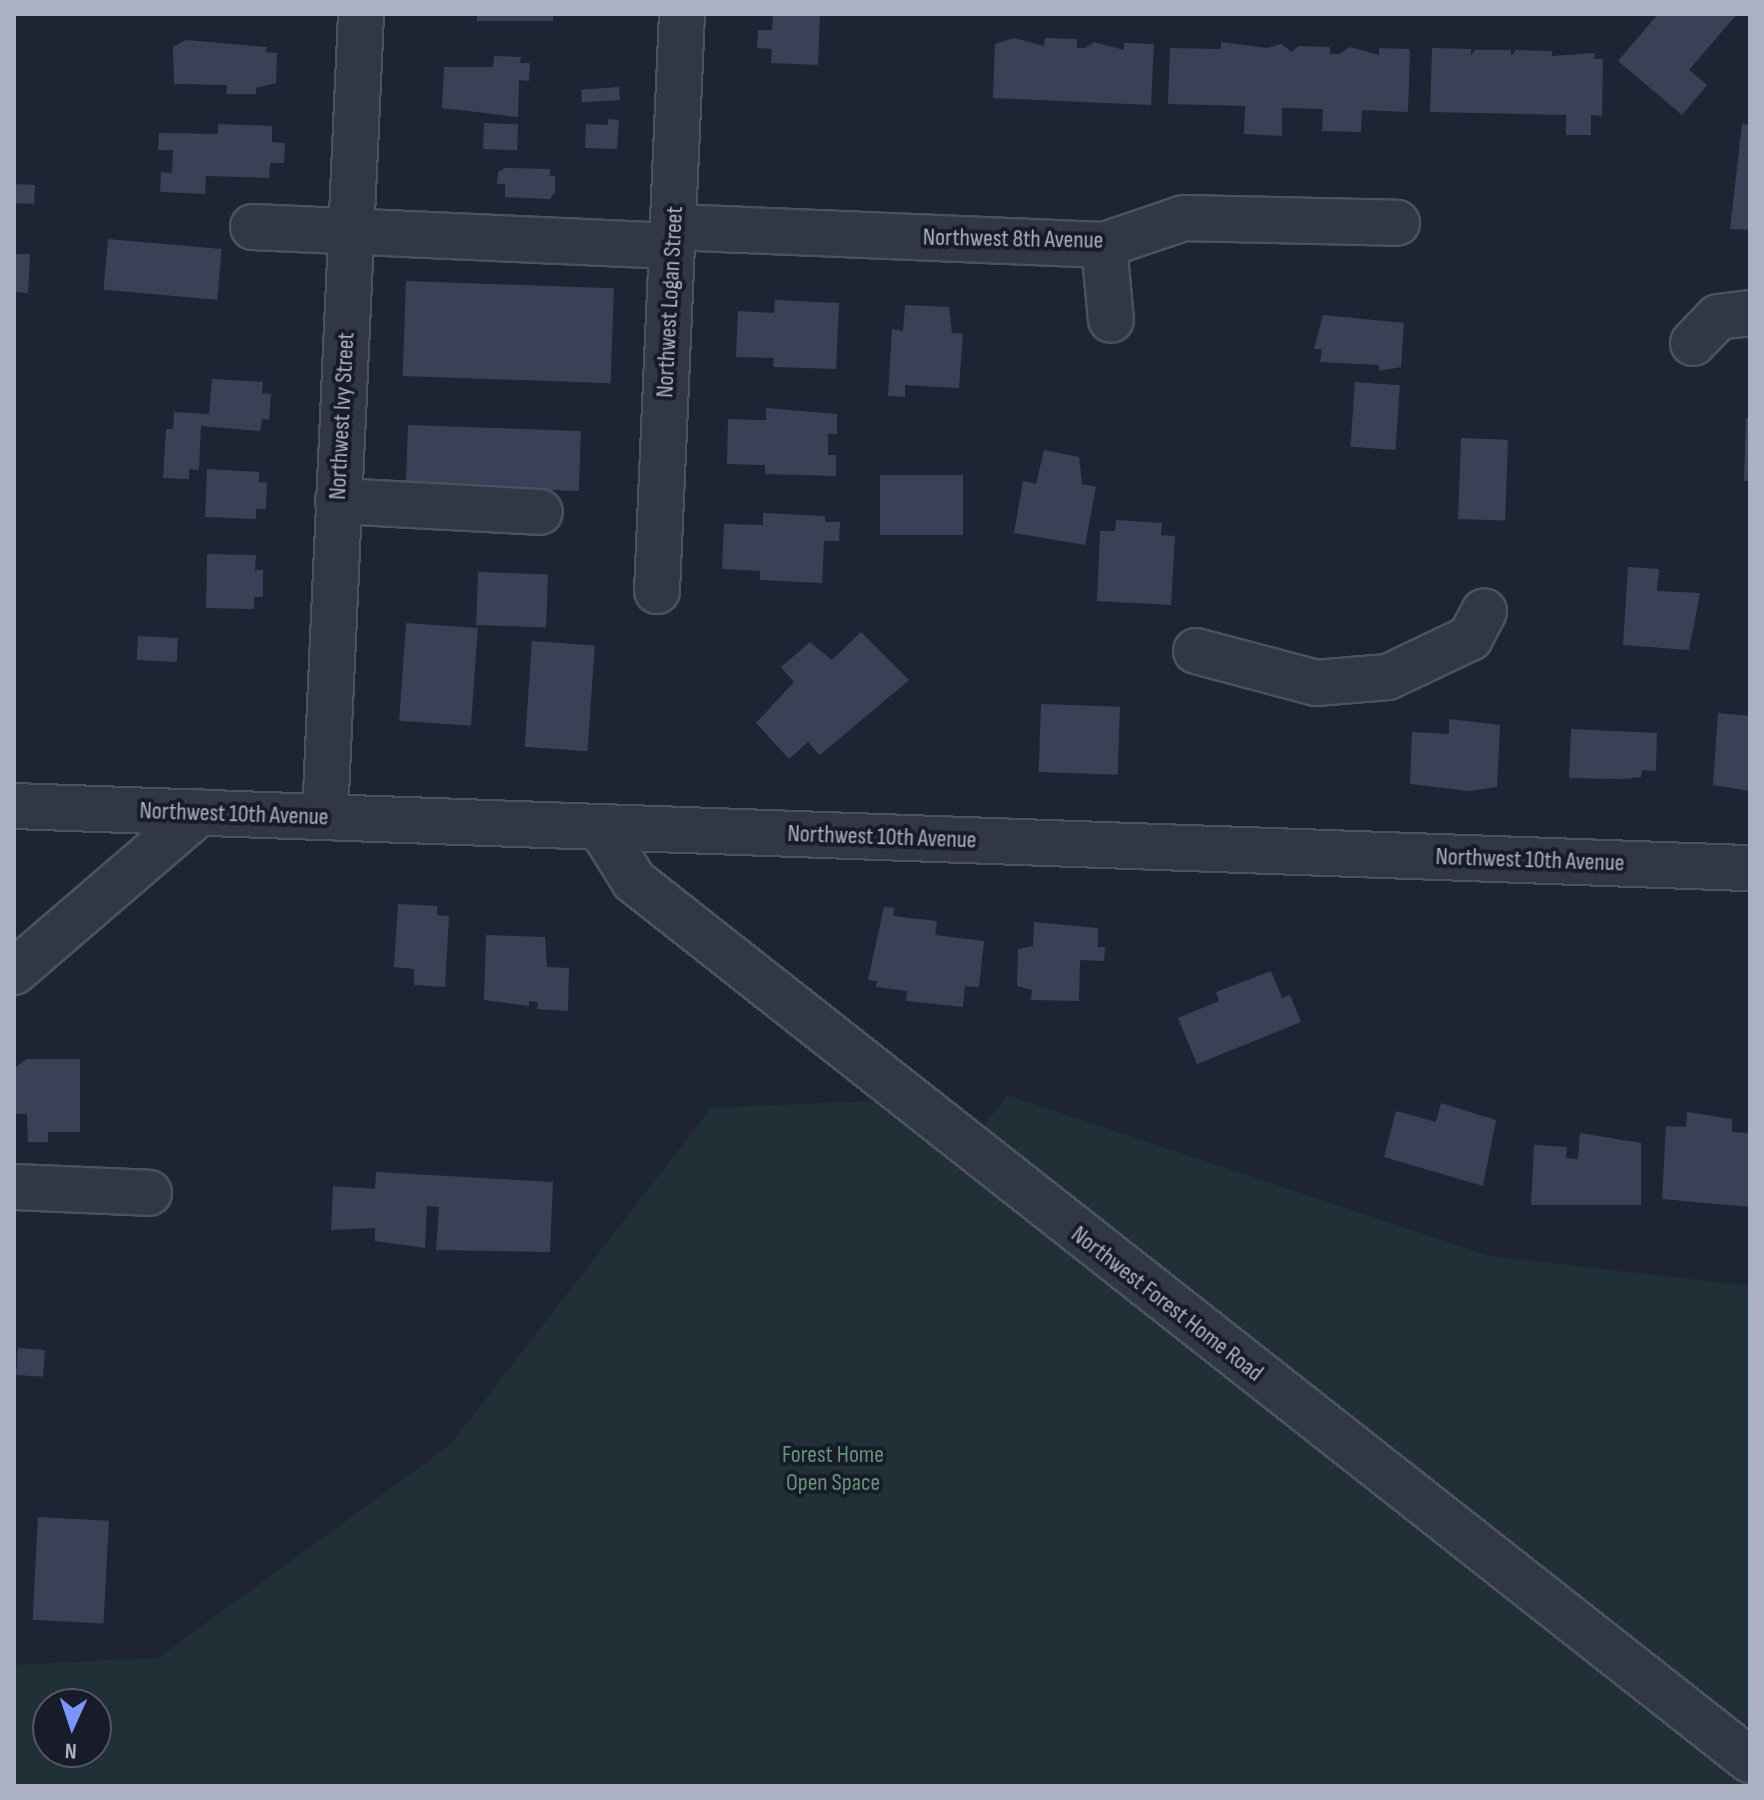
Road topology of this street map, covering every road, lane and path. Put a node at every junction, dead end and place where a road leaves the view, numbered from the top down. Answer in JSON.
{"nodes":[{"id":1,"x":361,"y":14,"type":"edge"},
{"id":2,"x":682,"y":14,"type":"edge"},
{"id":3,"x":1397,"y":223,"type":"dead end"},
{"id":4,"x":253,"y":227,"type":"dead end"},
{"id":5,"x":351,"y":234,"type":"junction"},
{"id":6,"x":673,"y":237,"type":"junction"},
{"id":7,"x":1104,"y":245,"type":"junction"},
{"id":8,"x":1750,"y":313,"type":"edge"},
{"id":9,"x":1111,"y":320,"type":"dead end"},
{"id":10,"x":1693,"y":343,"type":"dead end"},
{"id":11,"x":338,"y":501,"type":"junction"},
{"id":12,"x":540,"y":512,"type":"dead end"},
{"id":13,"x":657,"y":591,"type":"dead end"},
{"id":14,"x":1484,"y":612,"type":"dead end"},
{"id":15,"x":1196,"y":651,"type":"dead end"},
{"id":16,"x":14,"y":806,"type":"edge"},
{"id":17,"x":200,"y":812,"type":"junction"},
{"id":18,"x":325,"y":817,"type":"junction"},
{"id":19,"x":602,"y":830,"type":"junction"},
{"id":20,"x":1750,"y":868,"type":"edge"},
{"id":21,"x":14,"y":972,"type":"edge"},
{"id":22,"x":14,"y":1187,"type":"edge"},
{"id":23,"x":149,"y":1193,"type":"dead end"},
{"id":24,"x":1750,"y":1760,"type":"edge"}],
"edges":[{"from":1,"to":5,"type":"street","name":"Northwest Ivy Street"},
{"from":2,"to":6,"type":"street","name":"Northwest Logan Street"},
{"from":3,"to":7,"type":"street","name":"Northwest 8th Avenue"},
{"from":4,"to":5,"type":"street","name":"Northwest 8th Avenue"},
{"from":5,"to":6,"type":"street","name":"Northwest 8th Avenue"},
{"from":5,"to":11,"type":"street","name":"Northwest Ivy Street"},
{"from":6,"to":7,"type":"street","name":"Northwest 8th Avenue"},
{"from":6,"to":13,"type":"street","name":"Northwest Logan Street"},
{"from":7,"to":9,"type":"street"},
{"from":8,"to":10,"type":"street"},
{"from":11,"to":12,"type":"street"},
{"from":11,"to":18,"type":"street","name":"Northwest Ivy Street"},
{"from":14,"to":15,"type":"street"},
{"from":16,"to":17,"type":"street","name":"Northwest 10th Avenue"},
{"from":17,"to":18,"type":"street","name":"Northwest 10th Avenue"},
{"from":17,"to":21,"type":"street"},
{"from":18,"to":19,"type":"street","name":"Northwest 10th Avenue"},
{"from":19,"to":20,"type":"street","name":"Northwest 10th Avenue"},
{"from":19,"to":24,"type":"street","name":"Northwest Forest Home Road"},
{"from":22,"to":23,"type":"street"}]}
